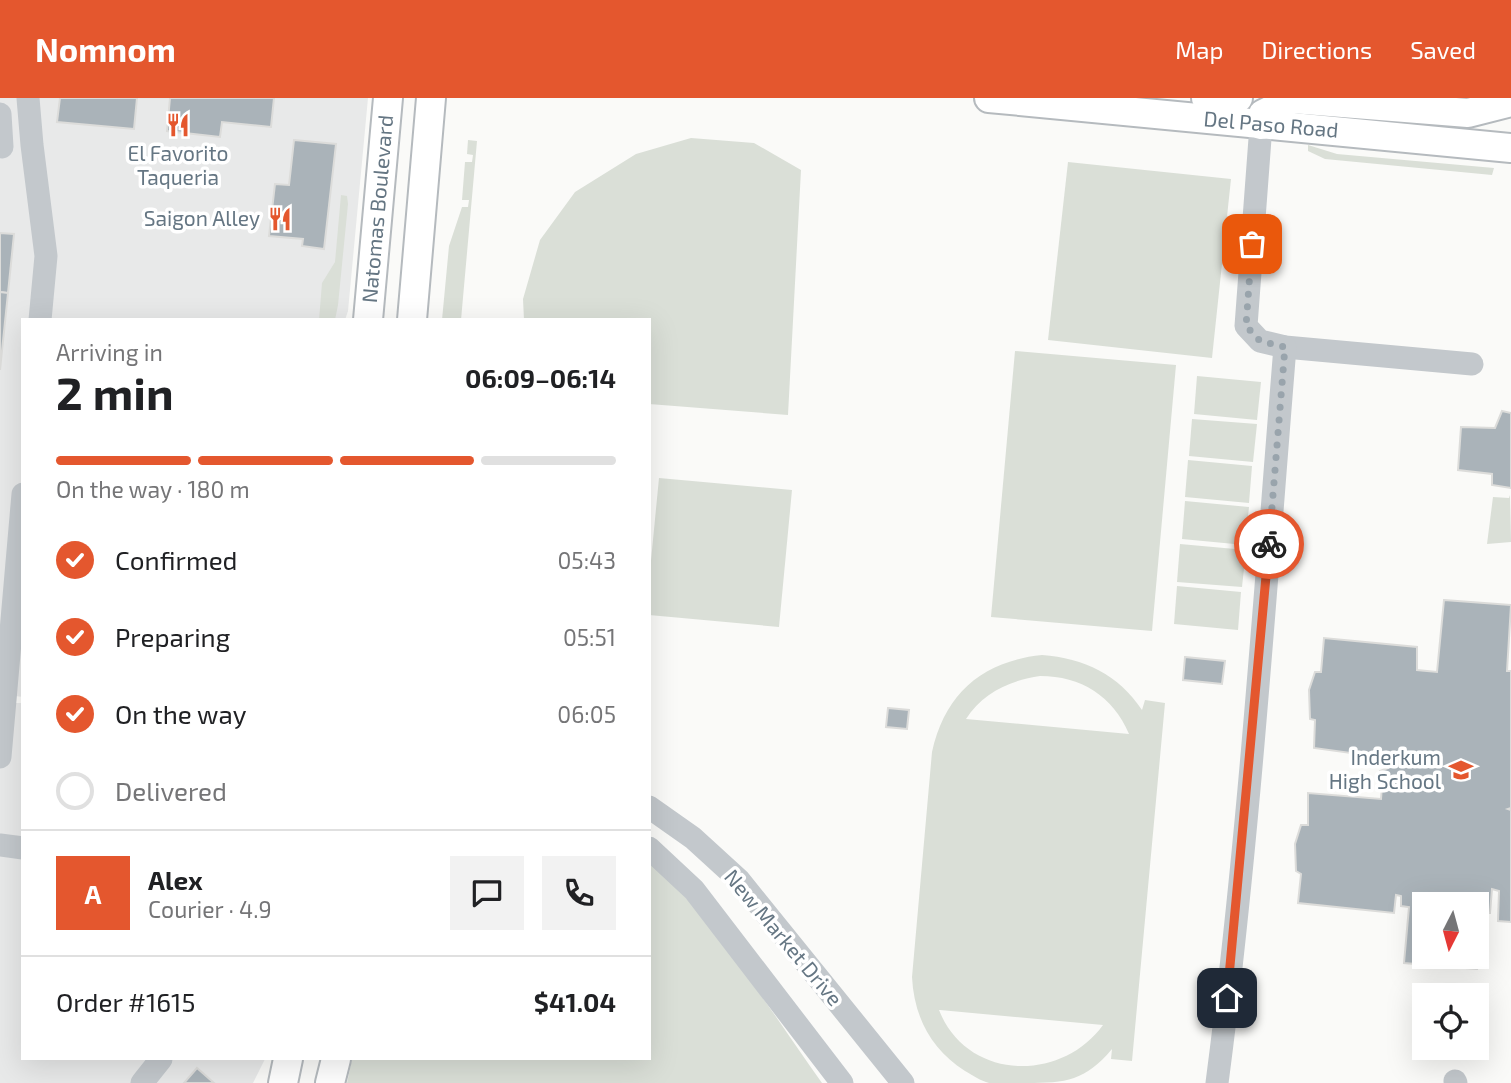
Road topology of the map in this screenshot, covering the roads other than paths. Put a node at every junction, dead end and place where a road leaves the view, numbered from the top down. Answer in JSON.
{"nodes":[{"id":1,"x":28,"y":98,"type":"edge"},
{"id":2,"x":388,"y":98,"type":"edge"},
{"id":3,"x":431,"y":98,"type":"edge"},
{"id":4,"x":993,"y":98,"type":"edge"},
{"id":5,"x":1206,"y":98,"type":"edge"},
{"id":6,"x":1238,"y":98,"type":"edge"},
{"id":7,"x":1489,"y":98,"type":"edge"},
{"id":8,"x":1511,"y":101,"type":"edge"},
{"id":9,"x":0,"y":114,"type":"edge"},
{"id":10,"x":1261,"y":125,"type":"junction"},
{"id":11,"x":2,"y":147,"type":"dead end"},
{"id":12,"x":1511,"y":148,"type":"edge"},
{"id":13,"x":40,"y":318,"type":"edge"},
{"id":14,"x":368,"y":318,"type":"edge"},
{"id":15,"x":412,"y":318,"type":"edge"},
{"id":16,"x":1285,"y":347,"type":"junction"},
{"id":17,"x":1472,"y":363,"type":"dead end"},
{"id":18,"x":21,"y":517,"type":"edge"},
{"id":19,"x":0,"y":757,"type":"edge"},
{"id":20,"x":651,"y":808,"type":"edge"},
{"id":21,"x":0,"y":845,"type":"edge"},
{"id":22,"x":21,"y":848,"type":"edge"},
{"id":23,"x":651,"y":850,"type":"edge"},
{"id":24,"x":160,"y":1060,"type":"edge"},
{"id":25,"x":288,"y":1060,"type":"edge"},
{"id":26,"x":336,"y":1060,"type":"edge"},
{"id":27,"x":142,"y":1083,"type":"edge"},
{"id":28,"x":283,"y":1083,"type":"edge"},
{"id":29,"x":330,"y":1083,"type":"edge"},
{"id":30,"x":842,"y":1083,"type":"edge"},
{"id":31,"x":903,"y":1083,"type":"edge"},
{"id":32,"x":1217,"y":1083,"type":"edge"}],
"edges":[{"from":1,"to":13,"type":"street"},
{"from":2,"to":14,"type":"main road","name":"Natomas Boulevard"},
{"from":3,"to":15,"type":"main road","name":"Natomas Boulevard"},
{"from":4,"to":10,"type":"main road","name":"Del Paso Road"},
{"from":5,"to":6,"type":"main road"},
{"from":7,"to":8,"type":"main road"},
{"from":8,"to":10,"type":"main road"},
{"from":9,"to":11,"type":"street"},
{"from":10,"to":12,"type":"main road","name":"Del Paso Road"},
{"from":10,"to":16,"type":"street"},
{"from":16,"to":17,"type":"street"},
{"from":16,"to":32,"type":"street"},
{"from":18,"to":19,"type":"street"},
{"from":20,"to":31,"type":"street","name":"New Market Drive"},
{"from":21,"to":22,"type":"street"},
{"from":23,"to":30,"type":"street","name":"New Market Drive"},
{"from":24,"to":27,"type":"street"},
{"from":25,"to":28,"type":"main road"},
{"from":26,"to":29,"type":"main road"}]}
